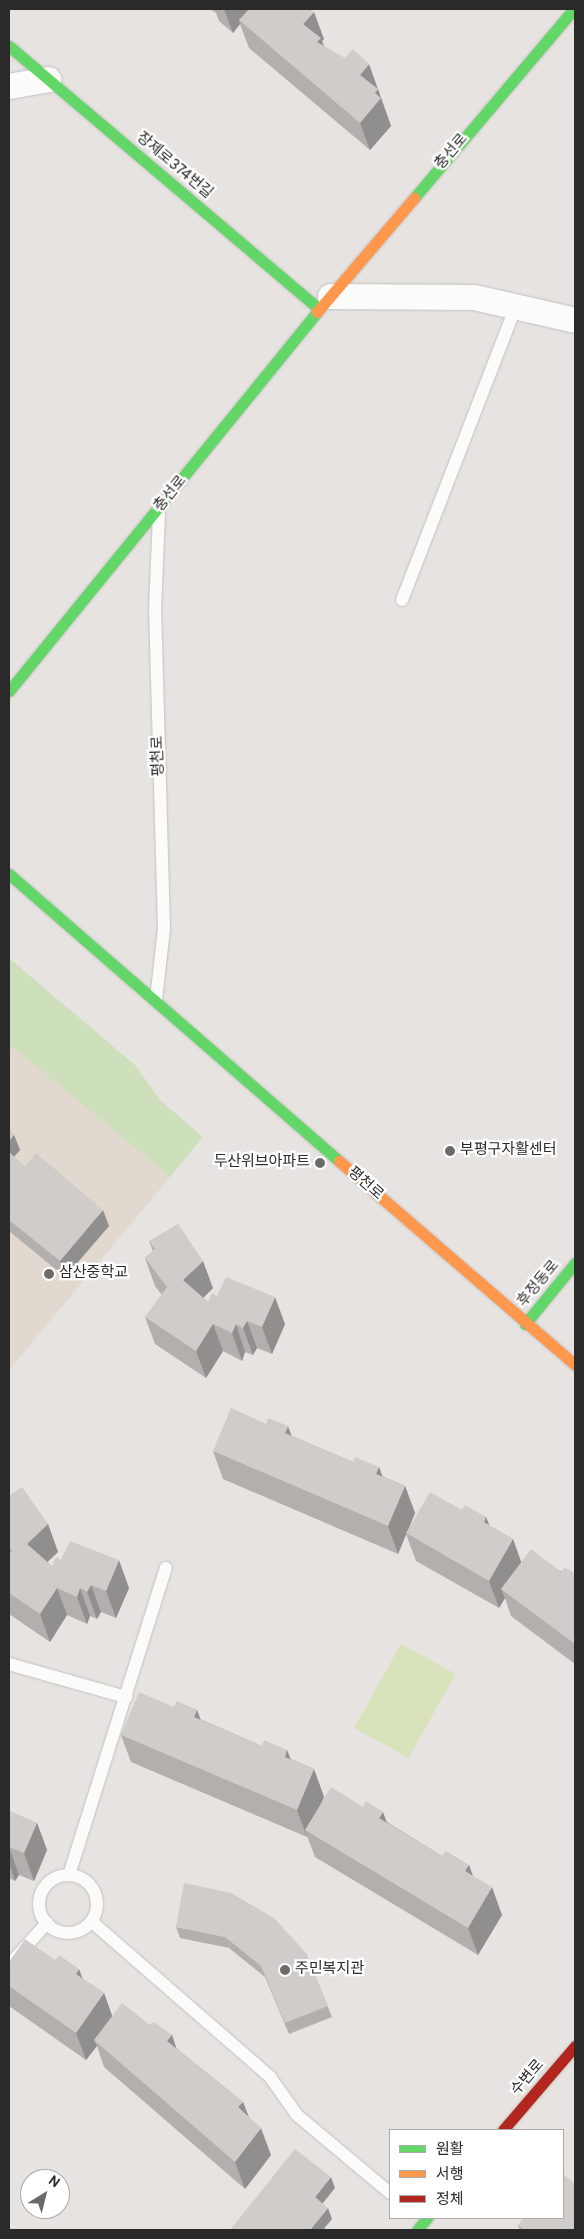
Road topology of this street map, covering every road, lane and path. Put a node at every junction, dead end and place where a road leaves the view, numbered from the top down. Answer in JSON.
{"nodes":[{"id":1,"x":574,"y":9,"type":"edge"},
{"id":2,"x":9,"y":46,"type":"edge"},
{"id":3,"x":48,"y":80,"type":"junction"},
{"id":4,"x":9,"y":86,"type":"edge"},
{"id":5,"x":325,"y":302,"type":"junction"},
{"id":6,"x":516,"y":306,"type":"junction"},
{"id":7,"x":575,"y":320,"type":"edge"},
{"id":8,"x":159,"y":508,"type":"junction"},
{"id":9,"x":402,"y":600,"type":"dead end"},
{"id":10,"x":9,"y":690,"type":"edge"},
{"id":11,"x":9,"y":874,"type":"edge"},
{"id":12,"x":156,"y":1002,"type":"junction"},
{"id":13,"x":575,"y":1264,"type":"edge"},
{"id":14,"x":525,"y":1324,"type":"junction"},
{"id":15,"x":575,"y":1365,"type":"edge"},
{"id":16,"x":166,"y":1568,"type":"dead end"},
{"id":17,"x":9,"y":1664,"type":"edge"},
{"id":18,"x":126,"y":1697,"type":"junction"},
{"id":19,"x":69,"y":1875,"type":"junction"},
{"id":20,"x":92,"y":1922,"type":"junction"},
{"id":21,"x":47,"y":1923,"type":"junction"},
{"id":22,"x":9,"y":1965,"type":"edge"},
{"id":23,"x":575,"y":2046,"type":"edge"},
{"id":24,"x":504,"y":2129,"type":"edge"},
{"id":25,"x":389,"y":2192,"type":"edge"}],
"edges":[{"from":1,"to":5,"type":"street","name":"충선로"},
{"from":2,"to":3,"type":"street","name":"장제로374번길"},
{"from":3,"to":4,"type":"street"},
{"from":3,"to":5,"type":"street","name":"장제로374번길"},
{"from":5,"to":6,"type":"street"},
{"from":5,"to":8,"type":"street","name":"충선로"},
{"from":6,"to":7,"type":"street"},
{"from":6,"to":9,"type":"lane"},
{"from":8,"to":10,"type":"street","name":"충선로"},
{"from":8,"to":12,"type":"lane","name":"평천로"},
{"from":11,"to":12,"type":"street","name":"평천로"},
{"from":12,"to":14,"type":"street","name":"평천로"},
{"from":13,"to":14,"type":"street","name":"후정동로"},
{"from":14,"to":15,"type":"street","name":"평천로"},
{"from":16,"to":18,"type":"lane"},
{"from":17,"to":18,"type":"lane"},
{"from":18,"to":19,"type":"lane"},
{"from":19,"to":20,"type":"lane"},
{"from":19,"to":21,"type":"lane"},
{"from":20,"to":21,"type":"lane"},
{"from":20,"to":25,"type":"lane"},
{"from":21,"to":22,"type":"lane"},
{"from":23,"to":24,"type":"street","name":"수변로"}]}
